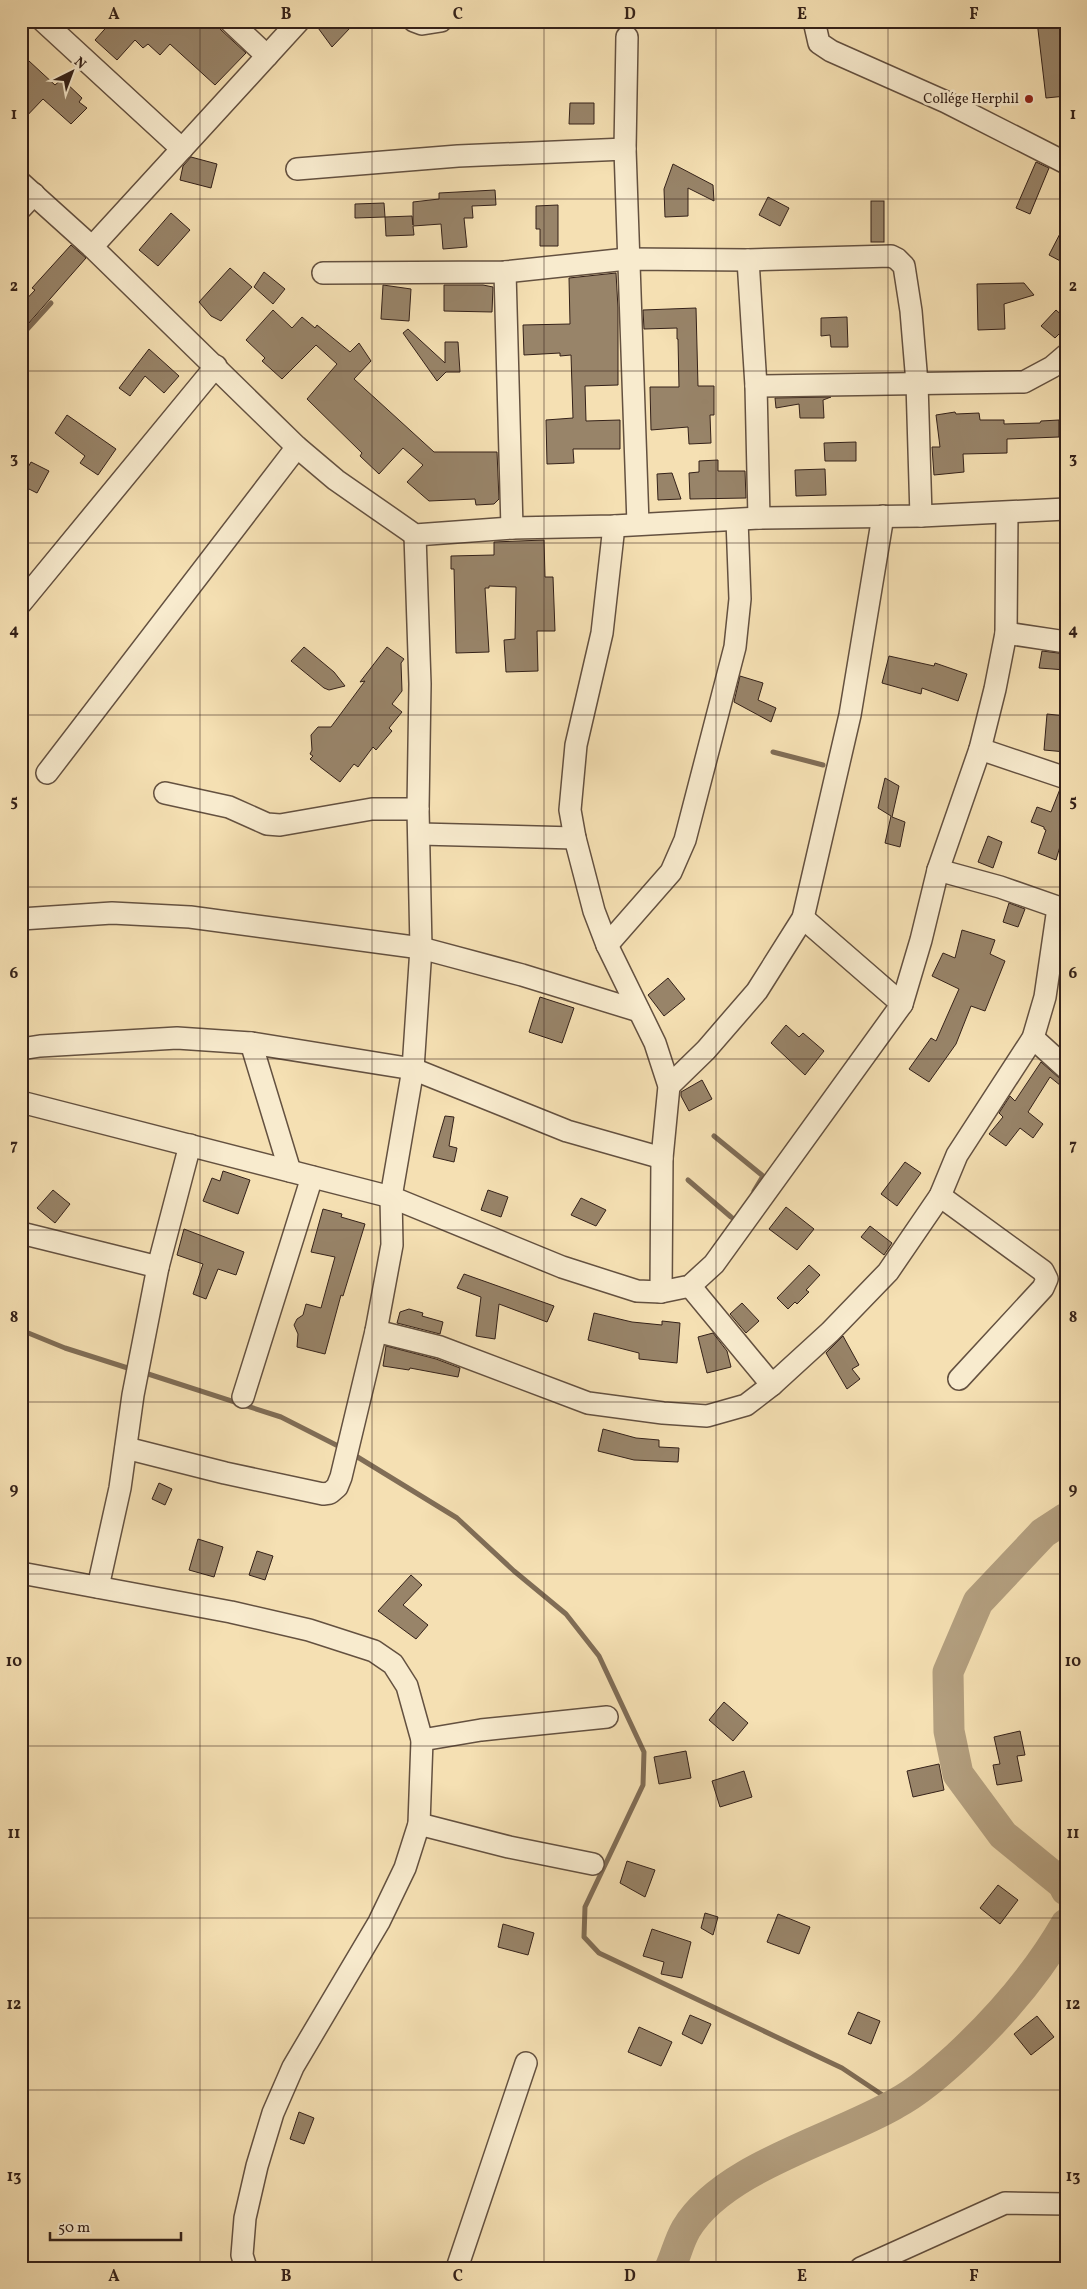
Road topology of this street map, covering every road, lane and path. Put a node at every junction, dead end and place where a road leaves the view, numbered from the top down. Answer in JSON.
{"nodes":[{"id":1,"x":44,"y":21,"type":"edge"},
{"id":2,"x":230,"y":21,"type":"edge"},
{"id":3,"x":299,"y":21,"type":"edge"},
{"id":4,"x":414,"y":21,"type":"edge"},
{"id":5,"x":441,"y":21,"type":"edge"},
{"id":6,"x":814,"y":21,"type":"edge"},
{"id":7,"x":627,"y":37,"type":"dead end"},
{"id":8,"x":267,"y":56,"type":"junction"},
{"id":9,"x":182,"y":149,"type":"junction"},
{"id":10,"x":625,"y":149,"type":"junction"},
{"id":11,"x":1066,"y":163,"type":"edge"},
{"id":12,"x":297,"y":169,"type":"dead end"},
{"id":13,"x":26,"y":195,"type":"edge"},
{"id":14,"x":92,"y":247,"type":"junction"},
{"id":15,"x":627,"y":259,"type":"junction"},
{"id":16,"x":748,"y":260,"type":"junction"},
{"id":17,"x":505,"y":272,"type":"junction"},
{"id":18,"x":323,"y":274,"type":"dead end"},
{"id":19,"x":1066,"y":355,"type":"edge"},
{"id":20,"x":216,"y":366,"type":"junction"},
{"id":21,"x":917,"y":383,"type":"junction"},
{"id":22,"x":756,"y":386,"type":"junction"},
{"id":23,"x":297,"y":447,"type":"junction"},
{"id":24,"x":1066,"y":509,"type":"edge"},
{"id":25,"x":1007,"y":513,"type":"junction"},
{"id":26,"x":883,"y":516,"type":"junction"},
{"id":27,"x":921,"y":516,"type":"junction"},
{"id":28,"x":759,"y":518,"type":"junction"},
{"id":29,"x":738,"y":520,"type":"junction"},
{"id":30,"x":638,"y":524,"type":"junction"},
{"id":31,"x":614,"y":526,"type":"junction"},
{"id":32,"x":512,"y":528,"type":"junction"},
{"id":33,"x":415,"y":535,"type":"junction"},
{"id":34,"x":21,"y":603,"type":"edge"},
{"id":35,"x":1006,"y":633,"type":"junction"},
{"id":36,"x":1066,"y":642,"type":"edge"},
{"id":37,"x":980,"y":748,"type":"junction"},
{"id":38,"x":47,"y":773,"type":"dead end"},
{"id":39,"x":1066,"y":778,"type":"edge"},
{"id":40,"x":165,"y":793,"type":"dead end"},
{"id":41,"x":418,"y":809,"type":"junction"},
{"id":42,"x":420,"y":834,"type":"junction"},
{"id":43,"x":575,"y":838,"type":"junction"},
{"id":44,"x":938,"y":870,"type":"junction"},
{"id":45,"x":1062,"y":909,"type":"edge"},
{"id":46,"x":803,"y":918,"type":"junction"},
{"id":47,"x":21,"y":919,"type":"edge"},
{"id":48,"x":607,"y":945,"type":"junction"},
{"id":49,"x":421,"y":948,"type":"junction"},
{"id":50,"x":902,"y":1004,"type":"junction"},
{"id":51,"x":639,"y":1011,"type":"junction"},
{"id":52,"x":1033,"y":1038,"type":"junction"},
{"id":53,"x":251,"y":1043,"type":"junction"},
{"id":54,"x":21,"y":1049,"type":"edge"},
{"id":55,"x":1066,"y":1068,"type":"edge"},
{"id":56,"x":413,"y":1070,"type":"junction"},
{"id":57,"x":669,"y":1086,"type":"junction"},
{"id":58,"x":21,"y":1102,"type":"edge"},
{"id":59,"x":190,"y":1145,"type":"junction"},
{"id":60,"x":662,"y":1158,"type":"junction"},
{"id":61,"x":290,"y":1171,"type":"junction"},
{"id":62,"x":312,"y":1177,"type":"junction"},
{"id":63,"x":940,"y":1196,"type":"junction"},
{"id":64,"x":391,"y":1197,"type":"junction"},
{"id":65,"x":21,"y":1233,"type":"edge"},
{"id":66,"x":158,"y":1266,"type":"junction"},
{"id":67,"x":690,"y":1286,"type":"junction"},
{"id":68,"x":661,"y":1292,"type":"junction"},
{"id":69,"x":376,"y":1331,"type":"junction"},
{"id":70,"x":959,"y":1378,"type":"dead end"},
{"id":71,"x":772,"y":1386,"type":"junction"},
{"id":72,"x":243,"y":1397,"type":"dead end"},
{"id":73,"x":126,"y":1448,"type":"junction"},
{"id":74,"x":21,"y":1573,"type":"edge"},
{"id":75,"x":98,"y":1587,"type":"junction"},
{"id":76,"x":607,"y":1717,"type":"dead end"},
{"id":77,"x":422,"y":1740,"type":"junction"},
{"id":78,"x":419,"y":1824,"type":"junction"},
{"id":79,"x":593,"y":1864,"type":"dead end"},
{"id":80,"x":526,"y":2063,"type":"dead end"},
{"id":81,"x":1066,"y":2204,"type":"edge"},
{"id":82,"x":246,"y":2268,"type":"edge"},
{"id":83,"x":457,"y":2268,"type":"edge"},
{"id":84,"x":861,"y":2268,"type":"edge"}],
"edges":[{"from":1,"to":9,"type":"street"},
{"from":2,"to":8,"type":"street"},
{"from":3,"to":8,"type":"street"},
{"from":4,"to":5,"type":"street"},
{"from":6,"to":11,"type":"street"},
{"from":7,"to":10,"type":"street"},
{"from":8,"to":9,"type":"street"},
{"from":9,"to":14,"type":"street"},
{"from":10,"to":12,"type":"street"},
{"from":10,"to":15,"type":"street"},
{"from":13,"to":14,"type":"street"},
{"from":14,"to":20,"type":"street"},
{"from":15,"to":16,"type":"street"},
{"from":15,"to":17,"type":"street"},
{"from":15,"to":30,"type":"street"},
{"from":16,"to":21,"type":"street"},
{"from":16,"to":22,"type":"street"},
{"from":17,"to":18,"type":"street"},
{"from":17,"to":32,"type":"street"},
{"from":19,"to":21,"type":"street"},
{"from":20,"to":23,"type":"street"},
{"from":20,"to":34,"type":"street"},
{"from":21,"to":22,"type":"street"},
{"from":21,"to":27,"type":"street"},
{"from":22,"to":28,"type":"street"},
{"from":23,"to":33,"type":"street"},
{"from":23,"to":38,"type":"street"},
{"from":24,"to":25,"type":"street"},
{"from":25,"to":27,"type":"street"},
{"from":25,"to":35,"type":"street"},
{"from":26,"to":27,"type":"street"},
{"from":26,"to":28,"type":"street"},
{"from":26,"to":46,"type":"street"},
{"from":28,"to":29,"type":"street"},
{"from":29,"to":30,"type":"street"},
{"from":29,"to":48,"type":"street"},
{"from":30,"to":31,"type":"street"},
{"from":31,"to":32,"type":"street"},
{"from":31,"to":43,"type":"street"},
{"from":32,"to":33,"type":"street"},
{"from":33,"to":41,"type":"street"},
{"from":35,"to":36,"type":"street"},
{"from":35,"to":37,"type":"street"},
{"from":37,"to":39,"type":"street"},
{"from":37,"to":44,"type":"street"},
{"from":40,"to":41,"type":"street"},
{"from":41,"to":42,"type":"street"},
{"from":42,"to":43,"type":"street"},
{"from":42,"to":49,"type":"street"},
{"from":43,"to":48,"type":"street"},
{"from":44,"to":45,"type":"street"},
{"from":44,"to":50,"type":"street"},
{"from":45,"to":52,"type":"street"},
{"from":46,"to":50,"type":"street"},
{"from":46,"to":57,"type":"street"},
{"from":47,"to":49,"type":"street"},
{"from":48,"to":51,"type":"street"},
{"from":49,"to":51,"type":"street"},
{"from":49,"to":56,"type":"street"},
{"from":50,"to":67,"type":"street"},
{"from":51,"to":57,"type":"street"},
{"from":52,"to":55,"type":"street"},
{"from":52,"to":63,"type":"street"},
{"from":53,"to":54,"type":"street"},
{"from":53,"to":56,"type":"street"},
{"from":53,"to":61,"type":"street"},
{"from":56,"to":60,"type":"street"},
{"from":56,"to":64,"type":"street"},
{"from":57,"to":60,"type":"street"},
{"from":58,"to":59,"type":"street"},
{"from":59,"to":61,"type":"street"},
{"from":59,"to":66,"type":"street"},
{"from":60,"to":68,"type":"street"},
{"from":61,"to":62,"type":"street"},
{"from":62,"to":64,"type":"street"},
{"from":62,"to":72,"type":"street"},
{"from":63,"to":70,"type":"street"},
{"from":63,"to":71,"type":"street"},
{"from":64,"to":68,"type":"street"},
{"from":64,"to":69,"type":"street"},
{"from":65,"to":66,"type":"street"},
{"from":66,"to":73,"type":"street"},
{"from":67,"to":68,"type":"street"},
{"from":67,"to":71,"type":"street"},
{"from":69,"to":71,"type":"street"},
{"from":69,"to":73,"type":"street"},
{"from":73,"to":75,"type":"street"},
{"from":74,"to":75,"type":"street"},
{"from":75,"to":77,"type":"street"},
{"from":76,"to":77,"type":"street"},
{"from":77,"to":78,"type":"street"},
{"from":78,"to":79,"type":"street"},
{"from":78,"to":82,"type":"street"},
{"from":80,"to":83,"type":"street"},
{"from":81,"to":84,"type":"street"}]}
